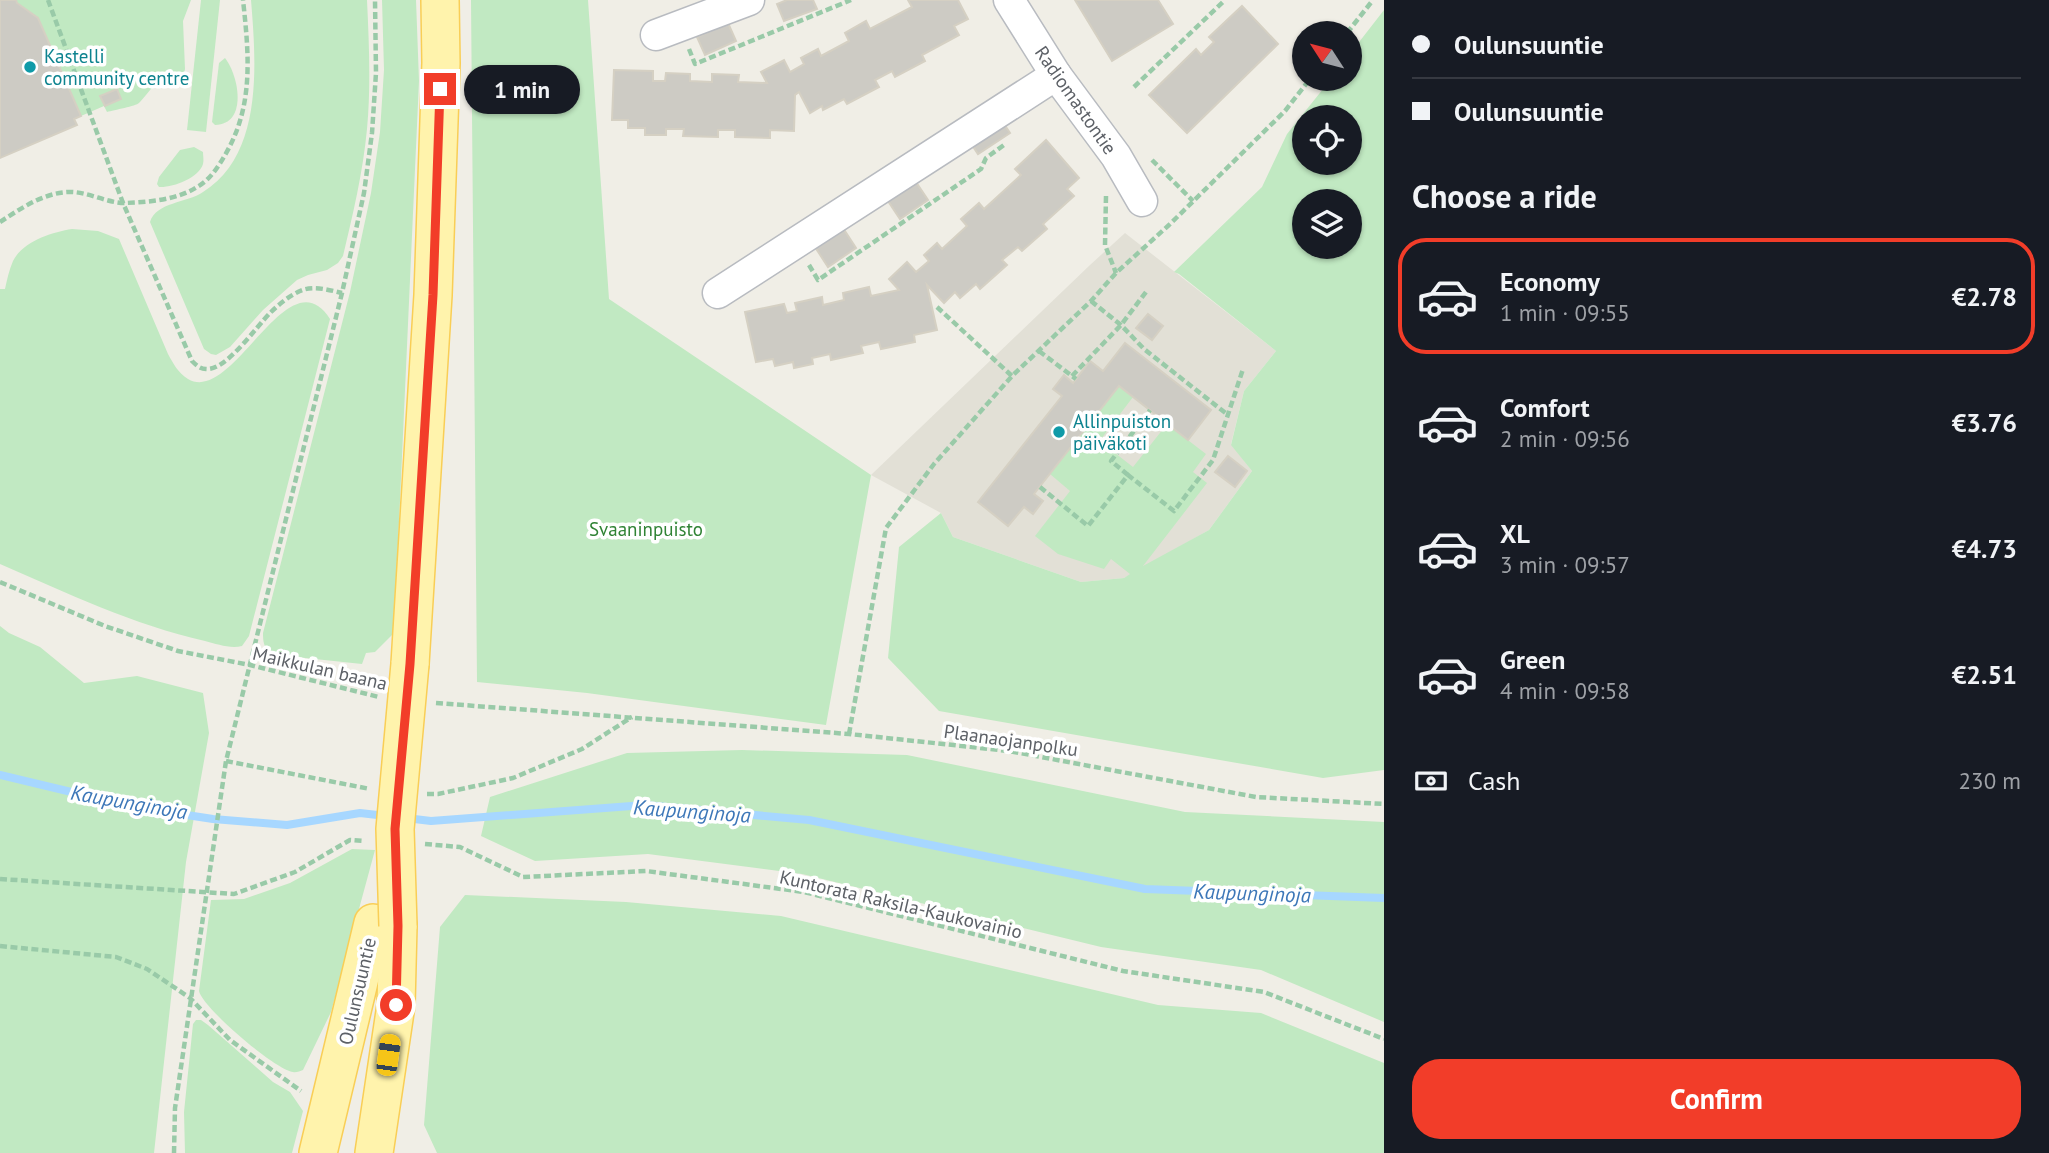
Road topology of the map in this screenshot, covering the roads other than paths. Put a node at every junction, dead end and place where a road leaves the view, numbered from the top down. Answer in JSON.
{"nodes":[{"id":1,"x":440,"y":0,"type":"edge"},
{"id":2,"x":749,"y":0,"type":"edge"},
{"id":3,"x":1009,"y":0,"type":"edge"},
{"id":4,"x":667,"y":30,"type":"road end"},
{"id":5,"x":1056,"y":75,"type":"junction"},
{"id":6,"x":1142,"y":201,"type":"dead end"},
{"id":7,"x":718,"y":293,"type":"dead end"},
{"id":8,"x":386,"y":925,"type":"junction"},
{"id":9,"x":318,"y":1153,"type":"edge"},
{"id":10,"x":374,"y":1153,"type":"edge"}],
"edges":[{"from":1,"to":8,"type":"main road","name":"Oulunsuuntie","bridge":true},
{"from":2,"to":4,"type":"street"},
{"from":3,"to":5,"type":"street","name":"Radiomastontie"},
{"from":5,"to":6,"type":"street","name":"Radiomastontie"},
{"from":5,"to":7,"type":"street"},
{"from":8,"to":9,"type":"main road","name":"Oulunsuuntie"},
{"from":8,"to":10,"type":"main road","name":"Oulunsuuntie"}]}
